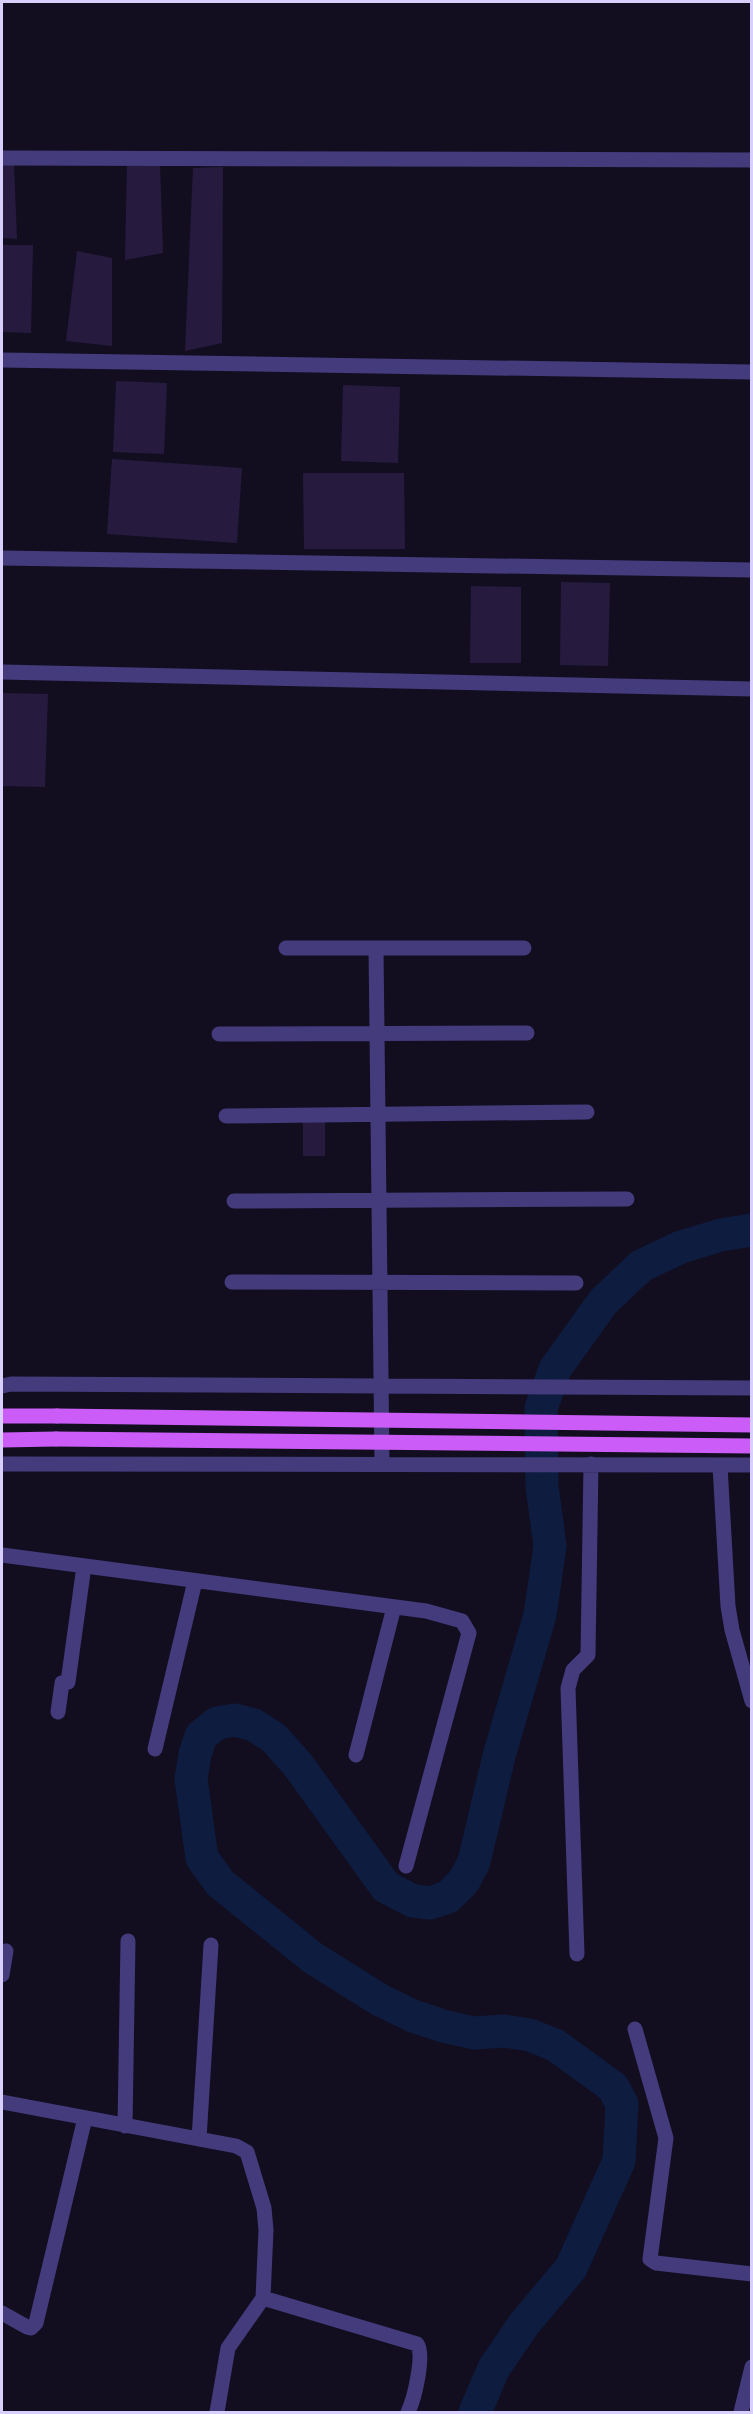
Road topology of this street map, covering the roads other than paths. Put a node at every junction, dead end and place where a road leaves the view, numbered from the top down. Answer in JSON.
{"nodes":[{"id":1,"x":2,"y":158,"type":"edge"},
{"id":2,"x":752,"y":160,"type":"edge"},
{"id":3,"x":2,"y":360,"type":"edge"},
{"id":4,"x":752,"y":372,"type":"edge"},
{"id":5,"x":2,"y":558,"type":"edge"},
{"id":6,"x":752,"y":570,"type":"edge"},
{"id":7,"x":2,"y":672,"type":"edge"},
{"id":8,"x":752,"y":690,"type":"edge"},
{"id":9,"x":286,"y":948,"type":"dead end"},
{"id":10,"x":376,"y":948,"type":"junction"},
{"id":11,"x":524,"y":948,"type":"dead end"},
{"id":12,"x":377,"y":1033,"type":"junction"},
{"id":13,"x":527,"y":1033,"type":"dead end"},
{"id":14,"x":219,"y":1034,"type":"dead end"},
{"id":15,"x":587,"y":1112,"type":"dead end"},
{"id":16,"x":226,"y":1116,"type":"dead end"},
{"id":17,"x":377,"y":1116,"type":"junction"},
{"id":18,"x":627,"y":1199,"type":"dead end"},
{"id":19,"x":378,"y":1200,"type":"junction"},
{"id":20,"x":234,"y":1201,"type":"dead end"},
{"id":21,"x":232,"y":1282,"type":"dead end"},
{"id":22,"x":379,"y":1282,"type":"junction"},
{"id":23,"x":576,"y":1282,"type":"dead end"},
{"id":24,"x":2,"y":1386,"type":"edge"},
{"id":25,"x":380,"y":1387,"type":"junction"},
{"id":26,"x":752,"y":1388,"type":"edge"},
{"id":27,"x":2,"y":1416,"type":"edge"},
{"id":28,"x":752,"y":1425,"type":"edge"},
{"id":29,"x":2,"y":1440,"type":"edge"},
{"id":30,"x":752,"y":1446,"type":"edge"},
{"id":31,"x":382,"y":1463,"type":"junction"},
{"id":32,"x":2,"y":1464,"type":"edge"},
{"id":33,"x":587,"y":1465,"type":"junction"},
{"id":34,"x":752,"y":1465,"type":"edge"},
{"id":35,"x":720,"y":1466,"type":"junction"},
{"id":36,"x":2,"y":1555,"type":"edge"},
{"id":37,"x":84,"y":1566,"type":"junction"},
{"id":38,"x":195,"y":1581,"type":"junction"},
{"id":39,"x":393,"y":1607,"type":"junction"},
{"id":40,"x":752,"y":1701,"type":"edge"},
{"id":41,"x":58,"y":1712,"type":"dead end"},
{"id":42,"x":155,"y":1749,"type":"dead end"},
{"id":43,"x":356,"y":1755,"type":"dead end"},
{"id":44,"x":406,"y":1866,"type":"dead end"},
{"id":45,"x":128,"y":1941,"type":"dead end"},
{"id":46,"x":211,"y":1945,"type":"dead end"},
{"id":47,"x":6,"y":1951,"type":"dead end"},
{"id":48,"x":577,"y":1954,"type":"dead end"},
{"id":49,"x":2,"y":1975,"type":"edge"},
{"id":50,"x":635,"y":2029,"type":"dead end"},
{"id":51,"x":2,"y":2102,"type":"edge"},
{"id":52,"x":85,"y":2118,"type":"junction"},
{"id":53,"x":125,"y":2126,"type":"junction"},
{"id":54,"x":199,"y":2139,"type":"junction"},
{"id":55,"x":752,"y":2274,"type":"edge"},
{"id":56,"x":263,"y":2298,"type":"junction"},
{"id":57,"x":2,"y":2313,"type":"edge"},
{"id":58,"x":751,"y":2368,"type":"edge"},
{"id":59,"x":218,"y":2412,"type":"edge"},
{"id":60,"x":408,"y":2412,"type":"edge"},
{"id":61,"x":741,"y":2412,"type":"edge"}],
"edges":[{"from":1,"to":2,"type":"street"},
{"from":3,"to":4,"type":"street"},
{"from":5,"to":6,"type":"street"},
{"from":7,"to":8,"type":"street"},
{"from":9,"to":10,"type":"street"},
{"from":10,"to":11,"type":"street"},
{"from":10,"to":12,"type":"street"},
{"from":12,"to":13,"type":"street"},
{"from":12,"to":14,"type":"street"},
{"from":12,"to":17,"type":"street"},
{"from":15,"to":17,"type":"street"},
{"from":16,"to":17,"type":"street"},
{"from":17,"to":19,"type":"street"},
{"from":18,"to":19,"type":"street"},
{"from":19,"to":20,"type":"street"},
{"from":19,"to":22,"type":"street"},
{"from":21,"to":22,"type":"street"},
{"from":22,"to":23,"type":"street"},
{"from":22,"to":25,"type":"street"},
{"from":24,"to":25,"type":"street"},
{"from":25,"to":26,"type":"street"},
{"from":25,"to":31,"type":"street"},
{"from":27,"to":28,"type":"main road","bridge":true},
{"from":29,"to":30,"type":"main road","bridge":true},
{"from":31,"to":32,"type":"street"},
{"from":31,"to":33,"type":"street"},
{"from":33,"to":35,"type":"street"},
{"from":33,"to":48,"type":"street"},
{"from":34,"to":35,"type":"street"},
{"from":35,"to":40,"type":"street"},
{"from":36,"to":37,"type":"street"},
{"from":37,"to":38,"type":"street"},
{"from":37,"to":41,"type":"street"},
{"from":38,"to":39,"type":"street"},
{"from":38,"to":42,"type":"street"},
{"from":39,"to":43,"type":"street"},
{"from":39,"to":44,"type":"street"},
{"from":45,"to":53,"type":"street"},
{"from":46,"to":54,"type":"street"},
{"from":47,"to":49,"type":"street"},
{"from":50,"to":55,"type":"street"},
{"from":51,"to":52,"type":"street"},
{"from":52,"to":53,"type":"street"},
{"from":52,"to":57,"type":"street"},
{"from":53,"to":54,"type":"street"},
{"from":54,"to":56,"type":"street"},
{"from":56,"to":59,"type":"street"},
{"from":56,"to":60,"type":"street"},
{"from":58,"to":61,"type":"street"}]}
